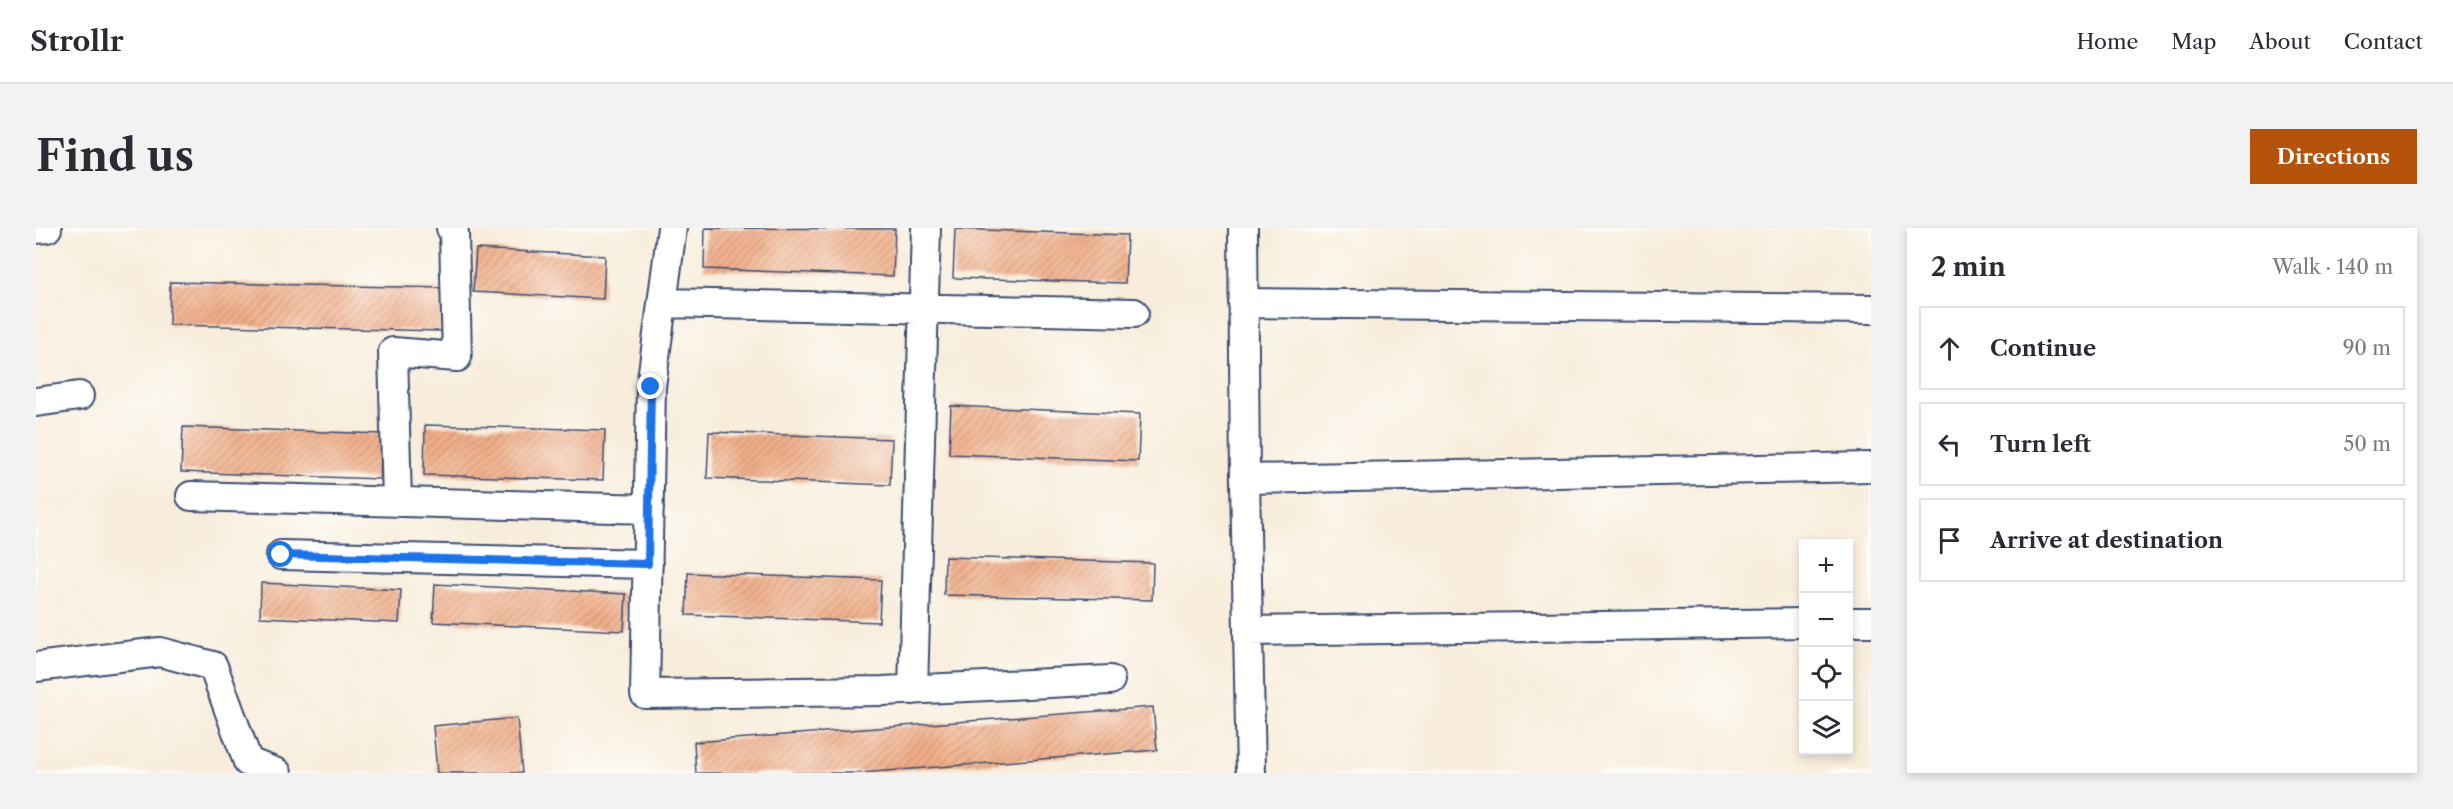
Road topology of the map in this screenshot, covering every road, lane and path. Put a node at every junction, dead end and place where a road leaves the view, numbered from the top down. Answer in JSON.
{"nodes":[{"id":1,"x":47,"y":228,"type":"edge"},
{"id":2,"x":451,"y":228,"type":"edge"},
{"id":3,"x":672,"y":228,"type":"edge"},
{"id":4,"x":926,"y":228,"type":"edge"},
{"id":5,"x":1243,"y":228,"type":"edge"},
{"id":6,"x":36,"y":229,"type":"edge"},
{"id":7,"x":662,"y":303,"type":"junction"},
{"id":8,"x":1243,"y":303,"type":"junction"},
{"id":9,"x":923,"y":308,"type":"junction"},
{"id":10,"x":1871,"y":309,"type":"edge"},
{"id":11,"x":1134,"y":313,"type":"dead end"},
{"id":12,"x":79,"y":396,"type":"dead end"},
{"id":13,"x":36,"y":402,"type":"edge"},
{"id":14,"x":1871,"y":467,"type":"edge"},
{"id":15,"x":1245,"y":479,"type":"junction"},
{"id":16,"x":191,"y":496,"type":"dead end"},
{"id":17,"x":397,"y":502,"type":"junction"},
{"id":18,"x":649,"y":509,"type":"junction"},
{"id":19,"x":281,"y":555,"type":"dead end"},
{"id":20,"x":648,"y":564,"type":"junction"},
{"id":21,"x":1853,"y":622,"type":"edge"},
{"id":22,"x":1871,"y":622,"type":"edge"},
{"id":23,"x":1799,"y":623,"type":"edge"},
{"id":24,"x":1248,"y":631,"type":"junction"},
{"id":25,"x":36,"y":667,"type":"edge"},
{"id":26,"x":1110,"y":680,"type":"dead end"},
{"id":27,"x":913,"y":690,"type":"junction"},
{"id":28,"x":277,"y":773,"type":"edge"},
{"id":29,"x":1251,"y":773,"type":"edge"}],
"edges":[{"from":1,"to":6,"type":"street"},
{"from":2,"to":17,"type":"street"},
{"from":3,"to":7,"type":"street"},
{"from":4,"to":9,"type":"street"},
{"from":5,"to":8,"type":"street"},
{"from":7,"to":9,"type":"street"},
{"from":7,"to":18,"type":"street"},
{"from":8,"to":10,"type":"street"},
{"from":8,"to":15,"type":"street"},
{"from":9,"to":11,"type":"street"},
{"from":9,"to":27,"type":"street"},
{"from":12,"to":13,"type":"street"},
{"from":14,"to":15,"type":"street"},
{"from":15,"to":24,"type":"street"},
{"from":16,"to":17,"type":"street"},
{"from":17,"to":18,"type":"street"},
{"from":18,"to":20,"type":"street"},
{"from":19,"to":20,"type":"street"},
{"from":20,"to":27,"type":"street"},
{"from":21,"to":22,"type":"street"},
{"from":23,"to":24,"type":"street"},
{"from":24,"to":29,"type":"street"},
{"from":25,"to":28,"type":"street"},
{"from":26,"to":27,"type":"street"}]}
